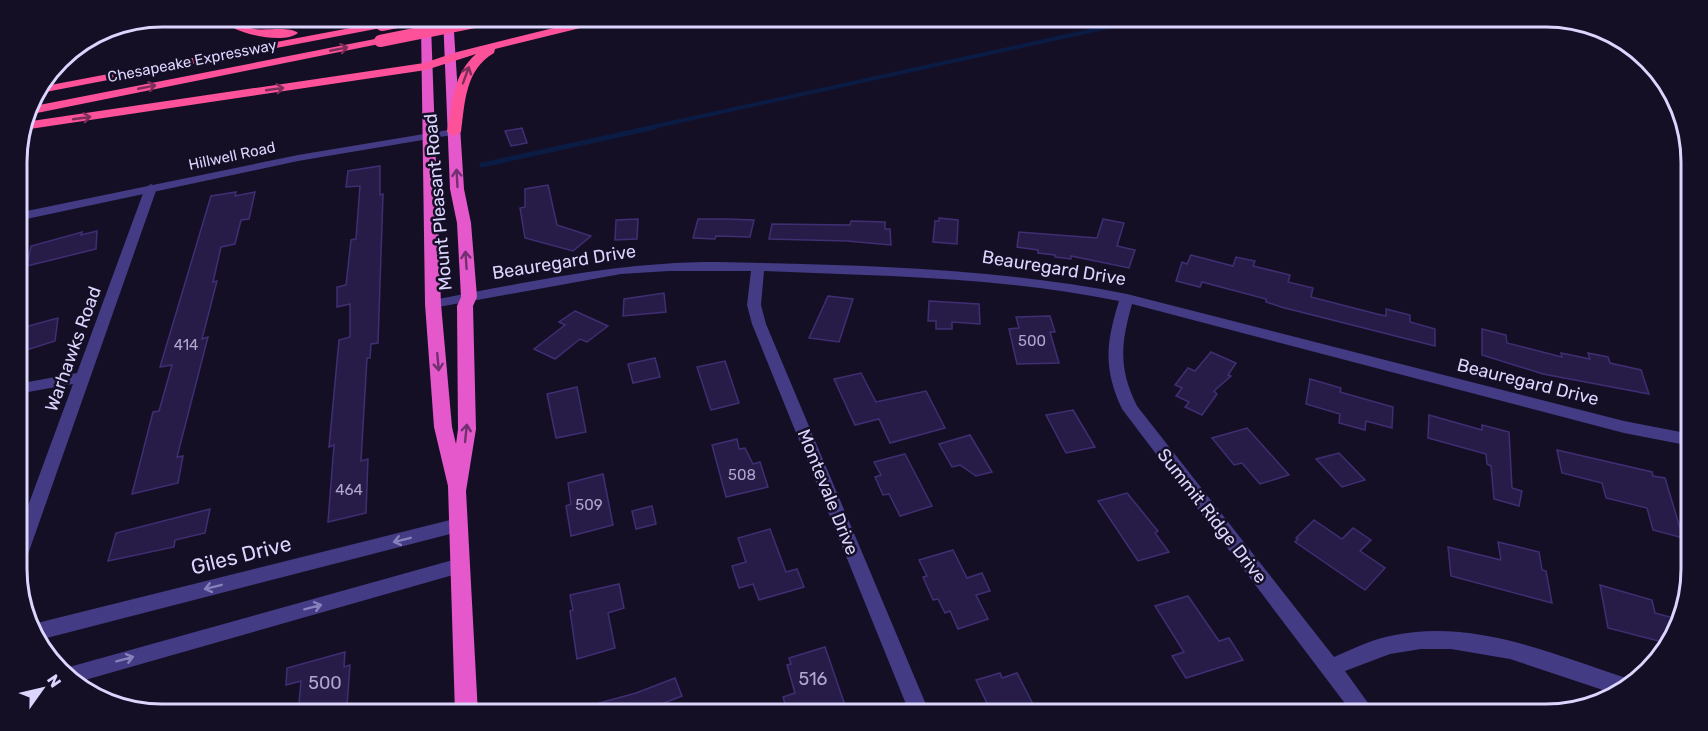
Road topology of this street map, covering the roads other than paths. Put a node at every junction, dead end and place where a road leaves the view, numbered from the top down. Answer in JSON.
{"nodes":[{"id":1,"x":235,"y":27,"type":"edge"},
{"id":2,"x":346,"y":27,"type":"edge"},
{"id":3,"x":362,"y":27,"type":"edge"},
{"id":4,"x":425,"y":27,"type":"edge"},
{"id":5,"x":449,"y":27,"type":"edge"},
{"id":6,"x":449,"y":27,"type":"edge"},
{"id":7,"x":571,"y":27,"type":"edge"},
{"id":8,"x":576,"y":27,"type":"edge"},
{"id":9,"x":450,"y":57,"type":"junction"},
{"id":10,"x":426,"y":66,"type":"junction"},
{"id":11,"x":49,"y":90,"type":"edge"},
{"id":12,"x":38,"y":109,"type":"edge"},
{"id":13,"x":33,"y":125,"type":"edge"},
{"id":14,"x":454,"y":132,"type":"junction"},
{"id":15,"x":428,"y":137,"type":"junction"},
{"id":16,"x":151,"y":189,"type":"junction"},
{"id":17,"x":27,"y":215,"type":"edge"},
{"id":18,"x":758,"y":267,"type":"junction"},
{"id":19,"x":469,"y":297,"type":"junction"},
{"id":20,"x":1127,"y":298,"type":"junction"},
{"id":21,"x":433,"y":304,"type":"junction"},
{"id":22,"x":83,"y":377,"type":"junction"},
{"id":23,"x":27,"y":386,"type":"edge"},
{"id":24,"x":1681,"y":438,"type":"edge"},
{"id":25,"x":457,"y":491,"type":"junction"},
{"id":26,"x":458,"y":525,"type":"junction"},
{"id":27,"x":27,"y":532,"type":"edge"},
{"id":28,"x":460,"y":567,"type":"junction"},
{"id":29,"x":42,"y":630,"type":"edge"},
{"id":30,"x":1330,"y":668,"type":"junction"},
{"id":31,"x":77,"y":673,"type":"edge"},
{"id":32,"x":1615,"y":684,"type":"edge"},
{"id":33,"x":467,"y":704,"type":"edge"},
{"id":34,"x":916,"y":704,"type":"edge"},
{"id":35,"x":1358,"y":704,"type":"edge"}],
"edges":[{"from":1,"to":2,"type":"highway"},
{"from":3,"to":11,"type":"highway","name":"Chesapeake Expressway"},
{"from":4,"to":10,"type":"highway","name":"Mount Pleasant Road"},
{"from":5,"to":9,"type":"highway","name":"Mount Pleasant Road"},
{"from":12,"to":6,"type":"highway","name":"Chesapeake Expressway","one_way":true,"bridge":true},
{"from":7,"to":9,"type":"highway"},
{"from":14,"to":8,"type":"highway","one_way":true},
{"from":9,"to":10,"type":"highway"},
{"from":9,"to":14,"type":"highway","name":"Mount Pleasant Road"},
{"from":13,"to":10,"type":"highway","one_way":true},
{"from":10,"to":15,"type":"highway","name":"Mount Pleasant Road"},
{"from":14,"to":15,"type":"street","name":"Hillwell Road"},
{"from":19,"to":14,"type":"highway","name":"Mount Pleasant Road","one_way":true},
{"from":15,"to":16,"type":"street","name":"Hillwell Road"},
{"from":15,"to":21,"type":"highway","name":"Mount Pleasant Road"},
{"from":16,"to":17,"type":"street","name":"Hillwell Road"},
{"from":16,"to":22,"type":"street","name":"Warhawks Road"},
{"from":18,"to":19,"type":"street","name":"Beauregard Drive"},
{"from":18,"to":20,"type":"street","name":"Beauregard Drive"},
{"from":18,"to":34,"type":"street","name":"Montevale Drive"},
{"from":19,"to":21,"type":"street","name":"Beauregard Drive"},
{"from":25,"to":19,"type":"highway","name":"Mount Pleasant Road","one_way":true},
{"from":20,"to":24,"type":"street","name":"Beauregard Drive"},
{"from":20,"to":30,"type":"street","name":"Summit Ridge Drive"},
{"from":21,"to":25,"type":"highway","name":"Mount Pleasant Road","one_way":true},
{"from":22,"to":23,"type":"street"},
{"from":22,"to":27,"type":"street","name":"Warhawks Road"},
{"from":25,"to":26,"type":"highway","name":"Mount Pleasant Road"},
{"from":26,"to":28,"type":"highway","name":"Mount Pleasant Road"},
{"from":26,"to":29,"type":"street","name":"Giles Drive","one_way":true},
{"from":31,"to":28,"type":"street","one_way":true},
{"from":28,"to":33,"type":"highway","name":"Mount Pleasant Road"},
{"from":30,"to":32,"type":"street"},
{"from":30,"to":35,"type":"street","name":"Summit Ridge Drive"}]}
